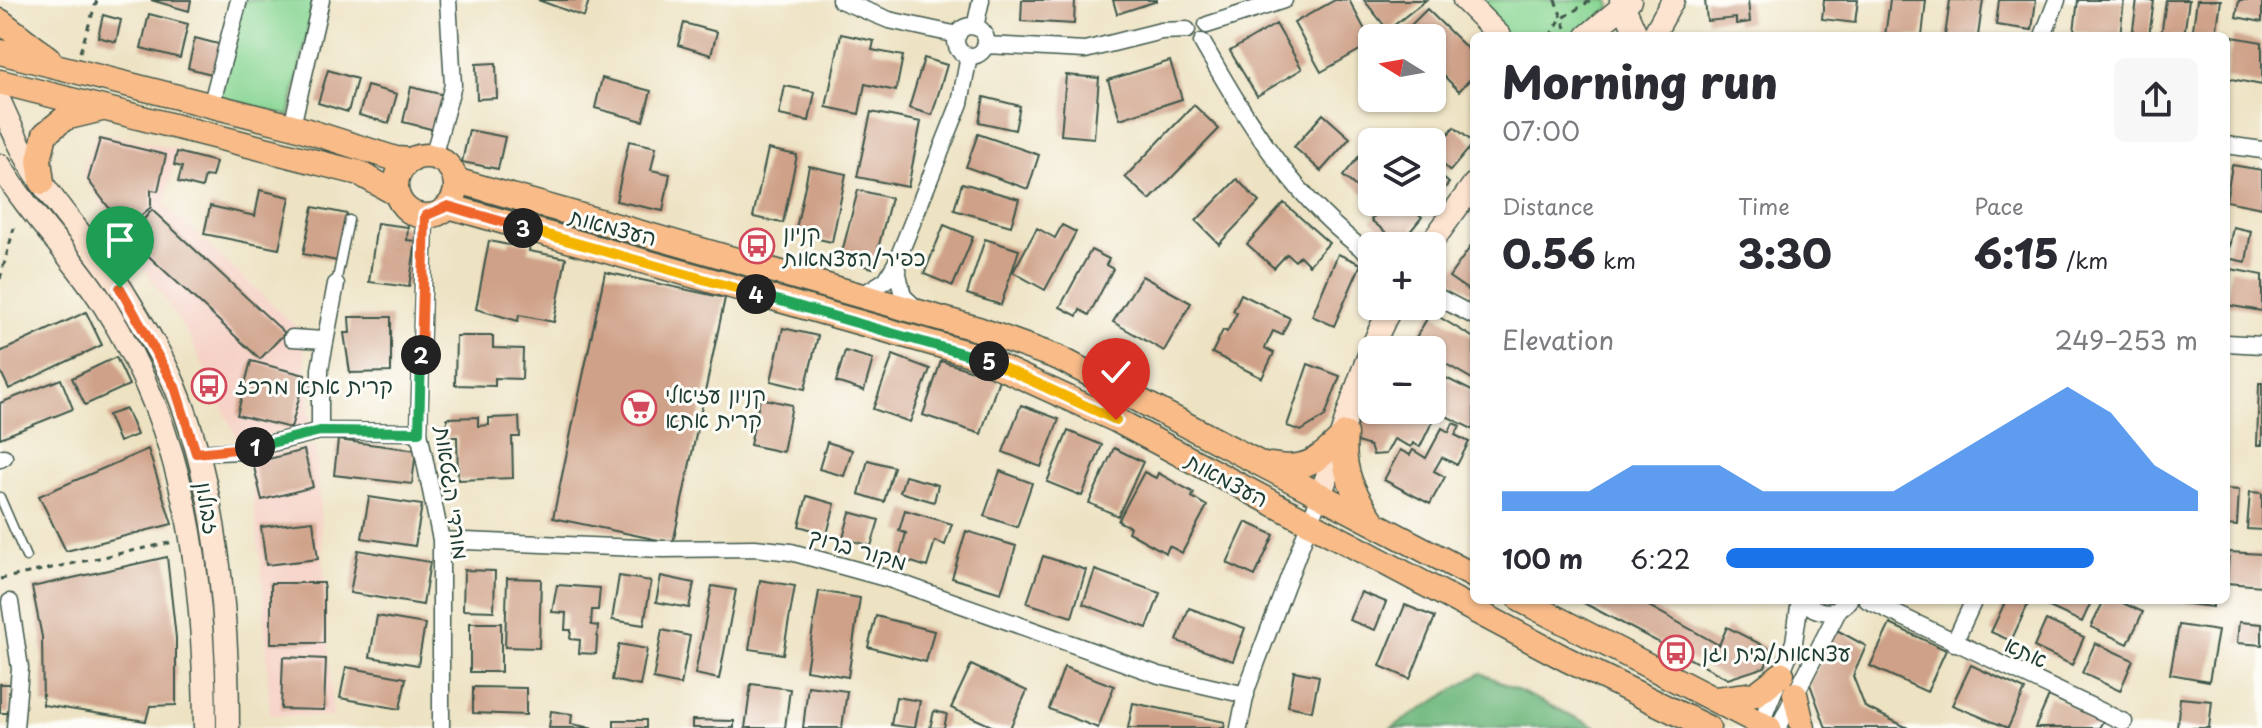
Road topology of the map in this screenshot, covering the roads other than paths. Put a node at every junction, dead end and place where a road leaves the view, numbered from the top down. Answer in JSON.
{"nodes":[{"id":1,"x":239,"y":0,"type":"edge"},
{"id":2,"x":321,"y":0,"type":"edge"},
{"id":3,"x":448,"y":0,"type":"edge"},
{"id":4,"x":840,"y":0,"type":"edge"},
{"id":5,"x":981,"y":0,"type":"edge"},
{"id":6,"x":1284,"y":0,"type":"edge"},
{"id":7,"x":1464,"y":0,"type":"edge"},
{"id":8,"x":1673,"y":0,"type":"edge"},
{"id":9,"x":2057,"y":0,"type":"edge"},
{"id":10,"x":1625,"y":2,"type":"edge"},
{"id":11,"x":0,"y":21,"type":"edge"},
{"id":12,"x":1207,"y":25,"type":"junction"},
{"id":13,"x":975,"y":27,"type":"junction"},
{"id":14,"x":1187,"y":30,"type":"junction"},
{"id":15,"x":1496,"y":32,"type":"edge"},
{"id":16,"x":1591,"y":32,"type":"edge"},
{"id":17,"x":1636,"y":32,"type":"edge"},
{"id":18,"x":1655,"y":32,"type":"edge"},
{"id":19,"x":2045,"y":32,"type":"edge"},
{"id":20,"x":958,"y":35,"type":"junction"},
{"id":21,"x":1202,"y":42,"type":"junction"},
{"id":22,"x":985,"y":45,"type":"junction"},
{"id":23,"x":0,"y":52,"type":"edge"},
{"id":24,"x":969,"y":56,"type":"junction"},
{"id":25,"x":69,"y":70,"type":"junction"},
{"id":26,"x":0,"y":82,"type":"edge"},
{"id":27,"x":0,"y":102,"type":"edge"},
{"id":28,"x":211,"y":106,"type":"junction"},
{"id":29,"x":106,"y":108,"type":"junction"},
{"id":30,"x":292,"y":126,"type":"junction"},
{"id":31,"x":2230,"y":146,"type":"edge"},
{"id":32,"x":2262,"y":150,"type":"edge"},
{"id":33,"x":422,"y":158,"type":"junction"},
{"id":34,"x":0,"y":165,"type":"edge"},
{"id":35,"x":455,"y":180,"type":"junction"},
{"id":36,"x":42,"y":182,"type":"junction"},
{"id":37,"x":1470,"y":190,"type":"edge"},
{"id":38,"x":397,"y":194,"type":"junction"},
{"id":39,"x":448,"y":206,"type":"junction"},
{"id":40,"x":425,"y":216,"type":"junction"},
{"id":41,"x":349,"y":220,"type":"dead end"},
{"id":42,"x":1439,"y":232,"type":"edge"},
{"id":43,"x":1358,"y":245,"type":"edge"},
{"id":44,"x":896,"y":263,"type":"junction"},
{"id":45,"x":336,"y":284,"type":"joint"},
{"id":46,"x":862,"y":295,"type":"junction"},
{"id":47,"x":1446,"y":301,"type":"edge"},
{"id":48,"x":920,"y":312,"type":"junction"},
{"id":49,"x":1470,"y":314,"type":"edge"},
{"id":50,"x":1385,"y":320,"type":"edge"},
{"id":51,"x":292,"y":338,"type":"dead end"},
{"id":52,"x":324,"y":340,"type":"junction"},
{"id":53,"x":2230,"y":343,"type":"edge"},
{"id":54,"x":2262,"y":345,"type":"edge"},
{"id":55,"x":320,"y":431,"type":"junction"},
{"id":56,"x":419,"y":432,"type":"junction"},
{"id":57,"x":1345,"y":434,"type":"junction"},
{"id":58,"x":196,"y":453,"type":"junction"},
{"id":59,"x":1260,"y":462,"type":"junction"},
{"id":60,"x":1320,"y":495,"type":"junction"},
{"id":61,"x":0,"y":497,"type":"edge"},
{"id":62,"x":1308,"y":523,"type":"junction"},
{"id":63,"x":1375,"y":525,"type":"junction"},
{"id":64,"x":441,"y":540,"type":"junction"},
{"id":65,"x":26,"y":557,"type":"dead end"},
{"id":66,"x":1470,"y":574,"type":"edge"},
{"id":67,"x":10,"y":602,"type":"dead end"},
{"id":68,"x":1529,"y":604,"type":"edge"},
{"id":69,"x":1801,"y":604,"type":"edge"},
{"id":70,"x":1808,"y":604,"type":"edge"},
{"id":71,"x":1875,"y":604,"type":"edge"},
{"id":72,"x":1972,"y":604,"type":"edge"},
{"id":73,"x":1844,"y":605,"type":"edge"},
{"id":74,"x":1954,"y":643,"type":"junction"},
{"id":75,"x":1789,"y":684,"type":"junction"},
{"id":76,"x":1246,"y":695,"type":"junction"},
{"id":77,"x":1714,"y":699,"type":"junction"},
{"id":78,"x":2124,"y":722,"type":"dead end"},
{"id":79,"x":1766,"y":727,"type":"edge"},
{"id":80,"x":15,"y":728,"type":"edge"},
{"id":81,"x":205,"y":728,"type":"edge"},
{"id":82,"x":228,"y":728,"type":"edge"},
{"id":83,"x":441,"y":728,"type":"edge"},
{"id":84,"x":1239,"y":728,"type":"edge"},
{"id":85,"x":1708,"y":728,"type":"edge"},
{"id":86,"x":1803,"y":728,"type":"edge"}],
"edges":[{"from":1,"to":28,"type":"street"},
{"from":2,"to":30,"type":"street"},
{"from":3,"to":33,"type":"street"},
{"from":4,"to":20,"type":"street"},
{"from":5,"to":13,"type":"street"},
{"from":6,"to":12,"type":"street"},
{"from":7,"to":15,"type":"main road"},
{"from":8,"to":18,"type":"main road"},
{"from":9,"to":19,"type":"street"},
{"from":10,"to":16,"type":"main road"},
{"from":10,"to":17,"type":"main road"},
{"from":11,"to":25,"type":"main road"},
{"from":12,"to":14,"type":"street"},
{"from":12,"to":21,"type":"street"},
{"from":13,"to":20,"type":"street"},
{"from":13,"to":22,"type":"street"},
{"from":14,"to":21,"type":"street"},
{"from":14,"to":22,"type":"street"},
{"from":20,"to":24,"type":"street"},
{"from":21,"to":43,"type":"street"},
{"from":22,"to":24,"type":"street"},
{"from":23,"to":25,"type":"main road"},
{"from":24,"to":44,"type":"street"},
{"from":25,"to":28,"type":"main road"},
{"from":26,"to":29,"type":"main road"},
{"from":27,"to":36,"type":"main road","name":"זבולון"},
{"from":28,"to":30,"type":"main road"},
{"from":29,"to":36,"type":"main road"},
{"from":29,"to":38,"type":"main road"},
{"from":30,"to":33,"type":"main road"},
{"from":31,"to":32,"type":"street"},
{"from":33,"to":35,"type":"main road"},
{"from":33,"to":38,"type":"main road"},
{"from":34,"to":81,"type":"main road","name":"זבולון"},
{"from":35,"to":39,"type":"main road"},
{"from":35,"to":46,"type":"main road","name":"העצמאות"},
{"from":36,"to":58,"type":"main road","name":"זבולון"},
{"from":37,"to":42,"type":"main road"},
{"from":38,"to":40,"type":"main road"},
{"from":39,"to":40,"type":"main road"},
{"from":39,"to":62,"type":"main road","name":"העצמאות"},
{"from":40,"to":56,"type":"street","name":"מורדי הגטאות"},
{"from":41,"to":45,"type":"lane"},
{"from":44,"to":46,"type":"street"},
{"from":44,"to":48,"type":"street"},
{"from":45,"to":52,"type":"street"},
{"from":46,"to":48,"type":"main road","name":"העצמאות"},
{"from":47,"to":49,"type":"street"},
{"from":48,"to":59,"type":"main road","name":"העצמאות"},
{"from":50,"to":57,"type":"main road"},
{"from":51,"to":52,"type":"street"},
{"from":52,"to":55,"type":"street"},
{"from":53,"to":54,"type":"street"},
{"from":55,"to":56,"type":"street"},
{"from":55,"to":58,"type":"street"},
{"from":56,"to":64,"type":"street","name":"מורדי הגטאות"},
{"from":57,"to":59,"type":"main road"},
{"from":57,"to":60,"type":"main road"},
{"from":57,"to":63,"type":"main road"},
{"from":58,"to":82,"type":"main road","name":"זבולון"},
{"from":59,"to":60,"type":"main road","name":"העצמאות"},
{"from":60,"to":62,"type":"street"},
{"from":60,"to":63,"type":"main road","name":"העצמאות"},
{"from":61,"to":65,"type":"lane"},
{"from":62,"to":76,"type":"street"},
{"from":62,"to":85,"type":"main road","name":"העצמאות"},
{"from":63,"to":66,"type":"main road","name":"העצמאות"},
{"from":64,"to":76,"type":"street","name":"מקור ברוך"},
{"from":64,"to":83,"type":"street","name":"מורדי הגטאות"},
{"from":67,"to":80,"type":"street"},
{"from":68,"to":77,"type":"main road"},
{"from":69,"to":75,"type":"street"},
{"from":70,"to":73,"type":"street"},
{"from":71,"to":74,"type":"street","name":"אתא"},
{"from":72,"to":74,"type":"street"},
{"from":73,"to":75,"type":"street"},
{"from":74,"to":78,"type":"street","name":"אתא"},
{"from":75,"to":77,"type":"main road"},
{"from":75,"to":79,"type":"street"},
{"from":75,"to":79,"type":"street"},
{"from":75,"to":86,"type":"main road"},
{"from":76,"to":84,"type":"street"},
{"from":77,"to":79,"type":"main road"}]}
